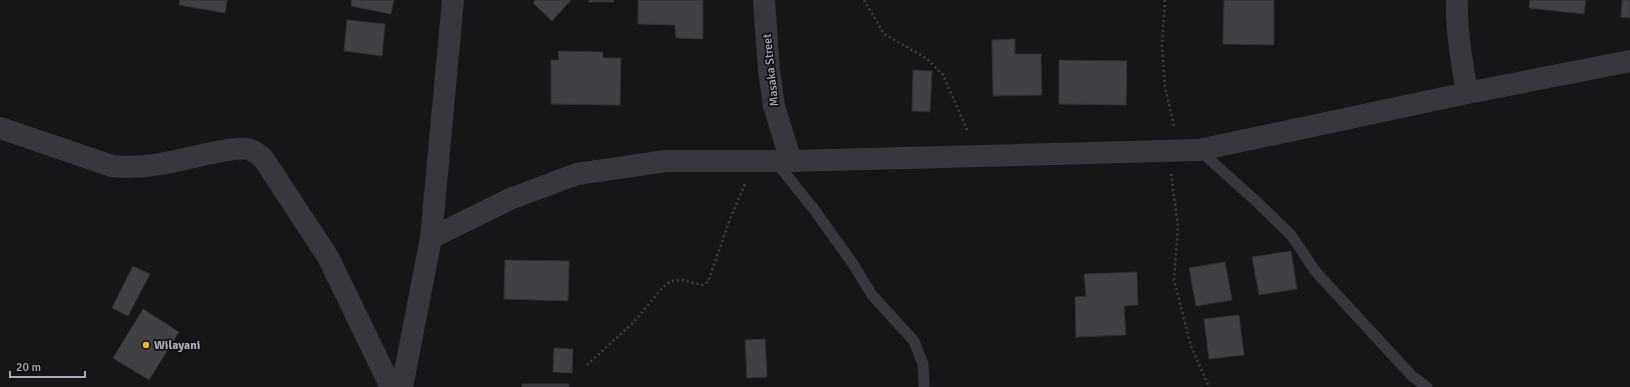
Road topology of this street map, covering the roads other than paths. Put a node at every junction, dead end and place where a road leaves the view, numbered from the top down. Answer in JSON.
{"nodes":[{"id":1,"x":453,"y":0,"type":"edge"},
{"id":2,"x":764,"y":0,"type":"edge"},
{"id":3,"x":1457,"y":0,"type":"edge"},
{"id":4,"x":1630,"y":61,"type":"edge"},
{"id":5,"x":1467,"y":93,"type":"junction"},
{"id":6,"x":0,"y":128,"type":"edge"},
{"id":7,"x":1182,"y":151,"type":"junction"},
{"id":8,"x":773,"y":161,"type":"junction"},
{"id":9,"x":431,"y":238,"type":"junction"},
{"id":10,"x":391,"y":387,"type":"edge"},
{"id":11,"x":402,"y":387,"type":"edge"},
{"id":12,"x":924,"y":387,"type":"edge"},
{"id":13,"x":1427,"y":387,"type":"edge"}],
"edges":[{"from":1,"to":9,"type":"street"},
{"from":2,"to":8,"type":"street","name":"Masaka Street"},
{"from":3,"to":5,"type":"street"},
{"from":4,"to":5,"type":"street"},
{"from":5,"to":7,"type":"street"},
{"from":6,"to":10,"type":"street"},
{"from":7,"to":8,"type":"street"},
{"from":7,"to":13,"type":"lane"},
{"from":8,"to":9,"type":"street"},
{"from":8,"to":12,"type":"lane"},
{"from":9,"to":11,"type":"street"}]}
